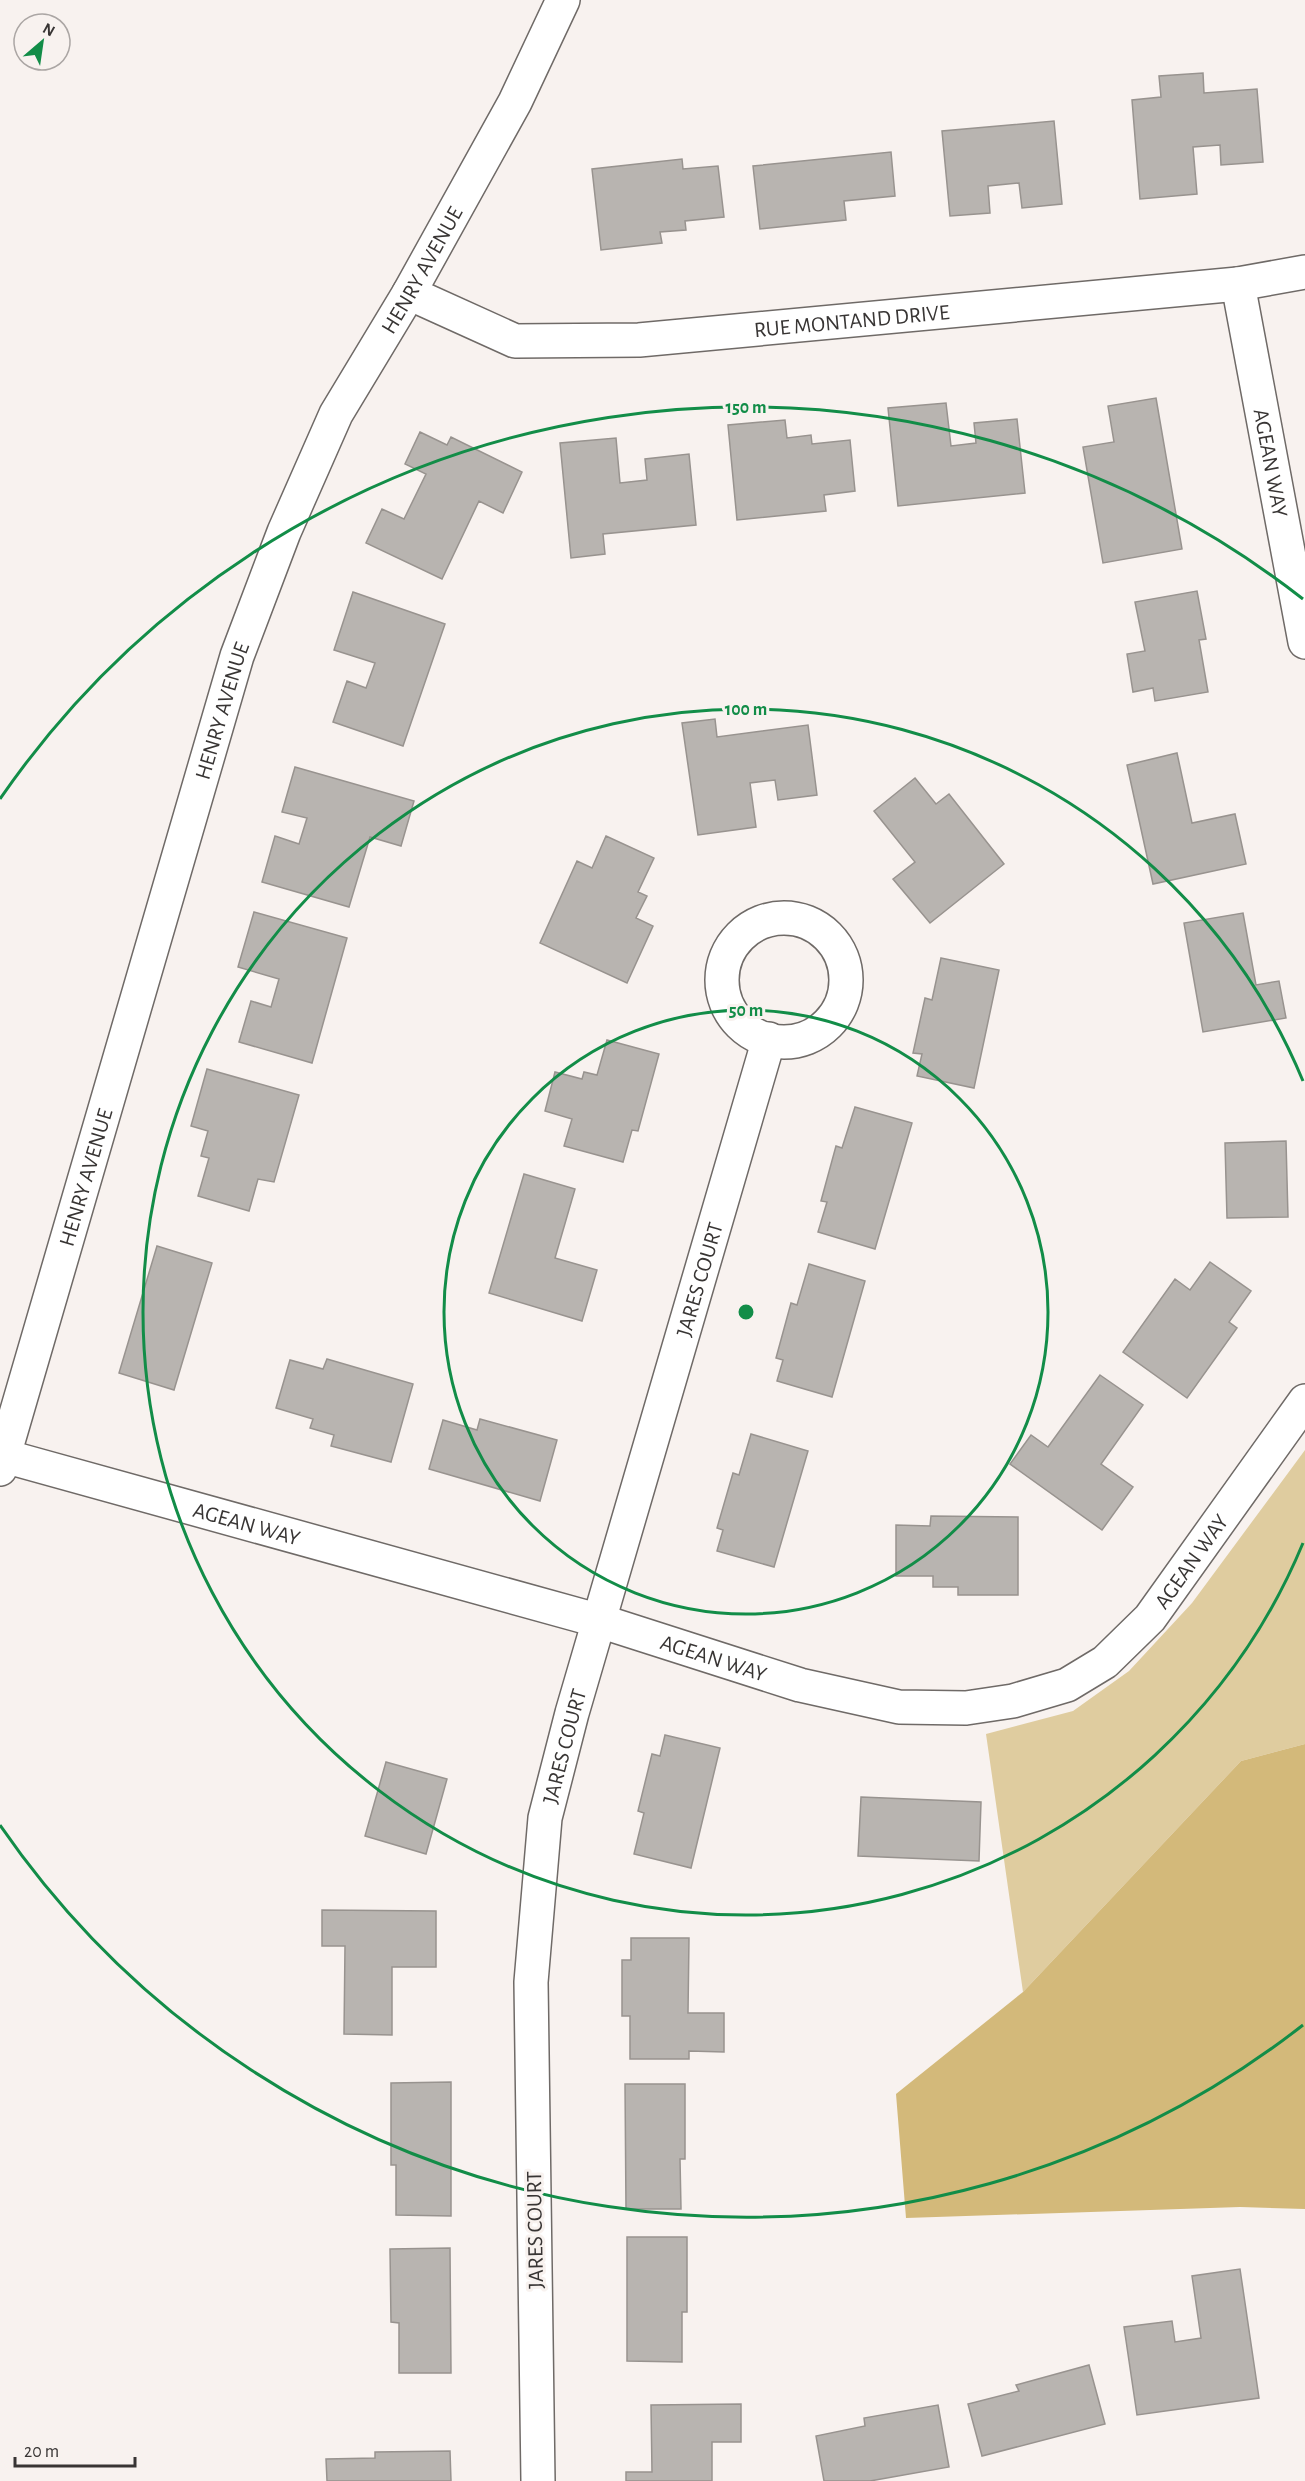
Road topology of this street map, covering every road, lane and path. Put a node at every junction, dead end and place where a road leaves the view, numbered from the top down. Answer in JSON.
{"nodes":[{"id":1,"x":563,"y":0,"type":"edge"},
{"id":2,"x":1305,"y":272,"type":"edge"},
{"id":3,"x":1238,"y":284,"type":"junction"},
{"id":4,"x":410,"y":292,"type":"junction"},
{"id":5,"x":1305,"y":642,"type":"edge"},
{"id":6,"x":769,"y":1039,"type":"dead end"},
{"id":7,"x":1305,"y":1401,"type":"edge"},
{"id":8,"x":2,"y":1462,"type":"edge"},
{"id":9,"x":600,"y":1621,"type":"junction"},
{"id":10,"x":538,"y":2481,"type":"edge"}],
"edges":[{"from":1,"to":4,"type":"street","name":"HENRY AVENUE"},
{"from":2,"to":3,"type":"street","name":"RUE MONTAND DRIVE"},
{"from":3,"to":4,"type":"street","name":"RUE MONTAND DRIVE"},
{"from":3,"to":5,"type":"street","name":"AGEAN WAY"},
{"from":4,"to":8,"type":"street","name":"HENRY AVENUE"},
{"from":6,"to":9,"type":"street","name":"JARES COURT"},
{"from":7,"to":9,"type":"street","name":"AGEAN WAY"},
{"from":8,"to":9,"type":"street","name":"AGEAN WAY"},
{"from":9,"to":10,"type":"street","name":"JARES COURT"}]}
